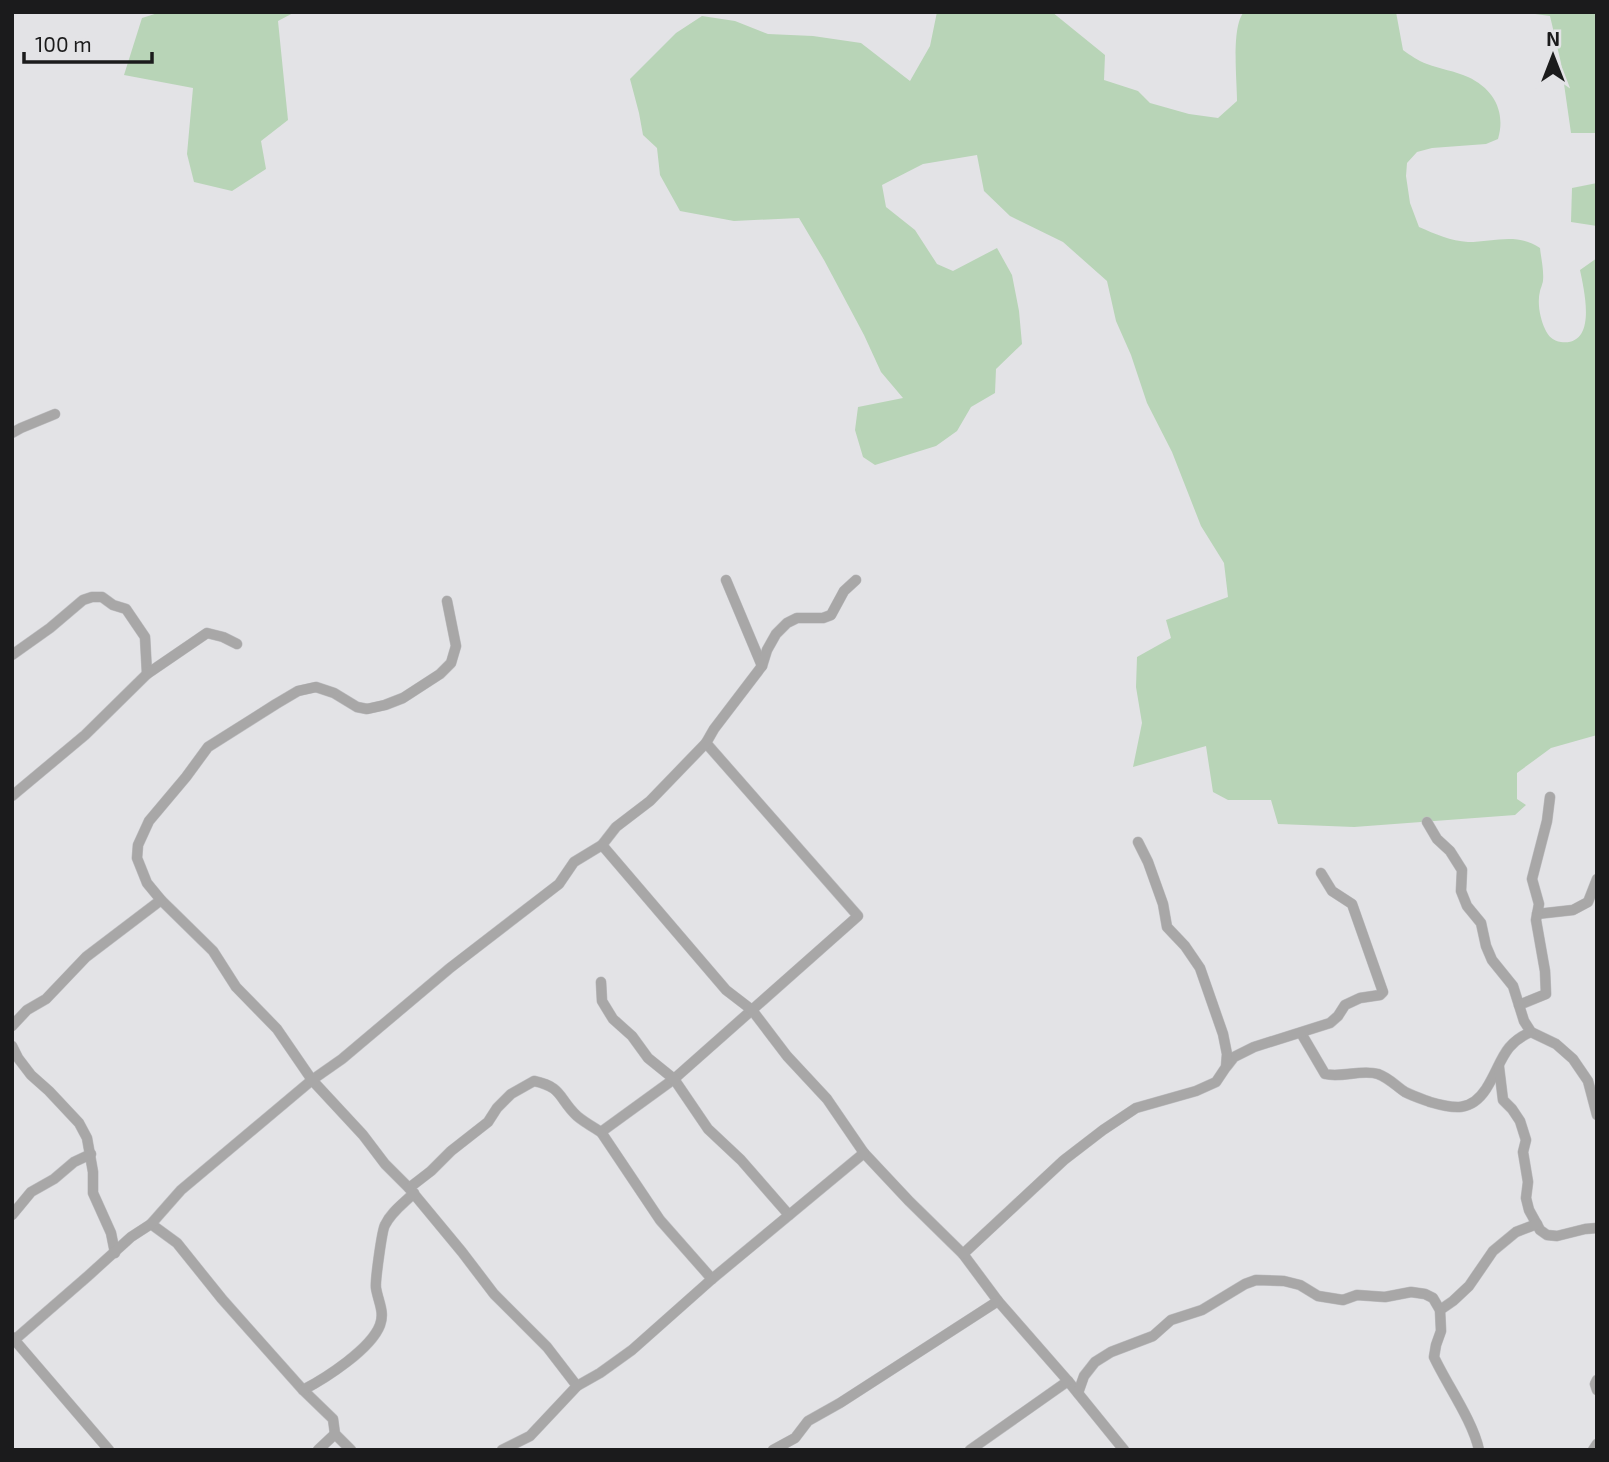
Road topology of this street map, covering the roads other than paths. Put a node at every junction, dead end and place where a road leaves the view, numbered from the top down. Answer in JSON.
{"nodes":[{"id":1,"x":55,"y":414,"type":"dead end"},
{"id":2,"x":12,"y":433,"type":"edge"},
{"id":3,"x":726,"y":580,"type":"dead end"},
{"id":4,"x":856,"y":580,"type":"dead end"},
{"id":5,"x":447,"y":601,"type":"dead end"},
{"id":6,"x":237,"y":645,"type":"dead end"},
{"id":7,"x":12,"y":655,"type":"edge"},
{"id":8,"x":762,"y":666,"type":"junction"},
{"id":9,"x":147,"y":674,"type":"junction"},
{"id":10,"x":706,"y":743,"type":"junction"},
{"id":11,"x":12,"y":796,"type":"edge"},
{"id":12,"x":1550,"y":797,"type":"dead end"},
{"id":13,"x":1427,"y":822,"type":"dead end"},
{"id":14,"x":1138,"y":842,"type":"dead end"},
{"id":15,"x":602,"y":845,"type":"junction"},
{"id":16,"x":1321,"y":873,"type":"dead end"},
{"id":17,"x":1597,"y":879,"type":"edge"},
{"id":18,"x":161,"y":900,"type":"junction"},
{"id":19,"x":1537,"y":914,"type":"junction"},
{"id":20,"x":601,"y":982,"type":"dead end"},
{"id":21,"x":1519,"y":1005,"type":"junction"},
{"id":22,"x":752,"y":1010,"type":"junction"},
{"id":23,"x":12,"y":1026,"type":"edge"},
{"id":24,"x":1301,"y":1032,"type":"junction"},
{"id":25,"x":1531,"y":1032,"type":"junction"},
{"id":26,"x":12,"y":1046,"type":"edge"},
{"id":27,"x":1499,"y":1065,"type":"junction"},
{"id":28,"x":1226,"y":1067,"type":"junction"},
{"id":29,"x":674,"y":1079,"type":"junction"},
{"id":30,"x":312,"y":1080,"type":"junction"},
{"id":31,"x":1597,"y":1115,"type":"edge"},
{"id":32,"x":601,"y":1132,"type":"junction"},
{"id":33,"x":864,"y":1153,"type":"junction"},
{"id":34,"x":91,"y":1154,"type":"junction"},
{"id":35,"x":411,"y":1191,"type":"junction"},
{"id":36,"x":12,"y":1215,"type":"edge"},
{"id":37,"x":789,"y":1215,"type":"junction"},
{"id":38,"x":151,"y":1224,"type":"junction"},
{"id":39,"x":1537,"y":1224,"type":"junction"},
{"id":40,"x":1597,"y":1228,"type":"edge"},
{"id":41,"x":114,"y":1253,"type":"junction"},
{"id":42,"x":963,"y":1254,"type":"junction"},
{"id":43,"x":712,"y":1279,"type":"junction"},
{"id":44,"x":998,"y":1301,"type":"junction"},
{"id":45,"x":1440,"y":1310,"type":"junction"},
{"id":46,"x":13,"y":1339,"type":"edge"},
{"id":47,"x":1597,"y":1380,"type":"edge"},
{"id":48,"x":1068,"y":1381,"type":"junction"},
{"id":49,"x":577,"y":1386,"type":"junction"},
{"id":50,"x":303,"y":1390,"type":"junction"},
{"id":51,"x":1597,"y":1390,"type":"edge"},
{"id":52,"x":1078,"y":1393,"type":"junction"},
{"id":53,"x":335,"y":1434,"type":"junction"},
{"id":54,"x":1597,"y":1444,"type":"edge"},
{"id":55,"x":109,"y":1450,"type":"edge"},
{"id":56,"x":318,"y":1450,"type":"edge"},
{"id":57,"x":351,"y":1450,"type":"edge"},
{"id":58,"x":502,"y":1450,"type":"edge"},
{"id":59,"x":773,"y":1450,"type":"edge"},
{"id":60,"x":970,"y":1450,"type":"edge"},
{"id":61,"x":1124,"y":1450,"type":"edge"},
{"id":62,"x":1479,"y":1450,"type":"edge"},
{"id":63,"x":1593,"y":1450,"type":"edge"}],
"edges":[{"from":1,"to":2,"type":"street"},
{"from":3,"to":8,"type":"street"},
{"from":4,"to":8,"type":"street"},
{"from":5,"to":18,"type":"street"},
{"from":6,"to":9,"type":"street"},
{"from":7,"to":9,"type":"street"},
{"from":8,"to":10,"type":"street"},
{"from":9,"to":11,"type":"street"},
{"from":10,"to":15,"type":"street"},
{"from":10,"to":22,"type":"street"},
{"from":12,"to":19,"type":"street"},
{"from":13,"to":21,"type":"street"},
{"from":14,"to":28,"type":"street"},
{"from":15,"to":22,"type":"street"},
{"from":15,"to":30,"type":"street"},
{"from":16,"to":24,"type":"street"},
{"from":17,"to":19,"type":"street"},
{"from":18,"to":23,"type":"street"},
{"from":18,"to":30,"type":"street"},
{"from":19,"to":21,"type":"street"},
{"from":20,"to":29,"type":"street"},
{"from":21,"to":25,"type":"street"},
{"from":22,"to":29,"type":"street"},
{"from":22,"to":33,"type":"street"},
{"from":24,"to":27,"type":"street"},
{"from":24,"to":28,"type":"street"},
{"from":25,"to":27,"type":"street"},
{"from":25,"to":31,"type":"street"},
{"from":26,"to":34,"type":"street"},
{"from":27,"to":39,"type":"street"},
{"from":28,"to":42,"type":"street"},
{"from":29,"to":32,"type":"street"},
{"from":29,"to":37,"type":"street"},
{"from":30,"to":35,"type":"street"},
{"from":30,"to":38,"type":"street"},
{"from":32,"to":35,"type":"street"},
{"from":32,"to":43,"type":"street"},
{"from":33,"to":37,"type":"street"},
{"from":33,"to":42,"type":"street"},
{"from":34,"to":36,"type":"street"},
{"from":34,"to":41,"type":"street"},
{"from":35,"to":49,"type":"street"},
{"from":35,"to":50,"type":"street"},
{"from":37,"to":43,"type":"street"},
{"from":38,"to":41,"type":"street"},
{"from":38,"to":50,"type":"street"},
{"from":39,"to":40,"type":"street"},
{"from":39,"to":45,"type":"street"},
{"from":41,"to":46,"type":"street"},
{"from":42,"to":44,"type":"street"},
{"from":43,"to":49,"type":"street"},
{"from":44,"to":48,"type":"street"},
{"from":44,"to":59,"type":"street"},
{"from":45,"to":52,"type":"street"},
{"from":45,"to":62,"type":"street"},
{"from":46,"to":55,"type":"street"},
{"from":47,"to":51,"type":"street"},
{"from":48,"to":52,"type":"street"},
{"from":48,"to":60,"type":"street"},
{"from":49,"to":58,"type":"street"},
{"from":50,"to":53,"type":"street"},
{"from":52,"to":61,"type":"street"},
{"from":53,"to":56,"type":"street"},
{"from":53,"to":57,"type":"street"},
{"from":54,"to":63,"type":"street"}]}
